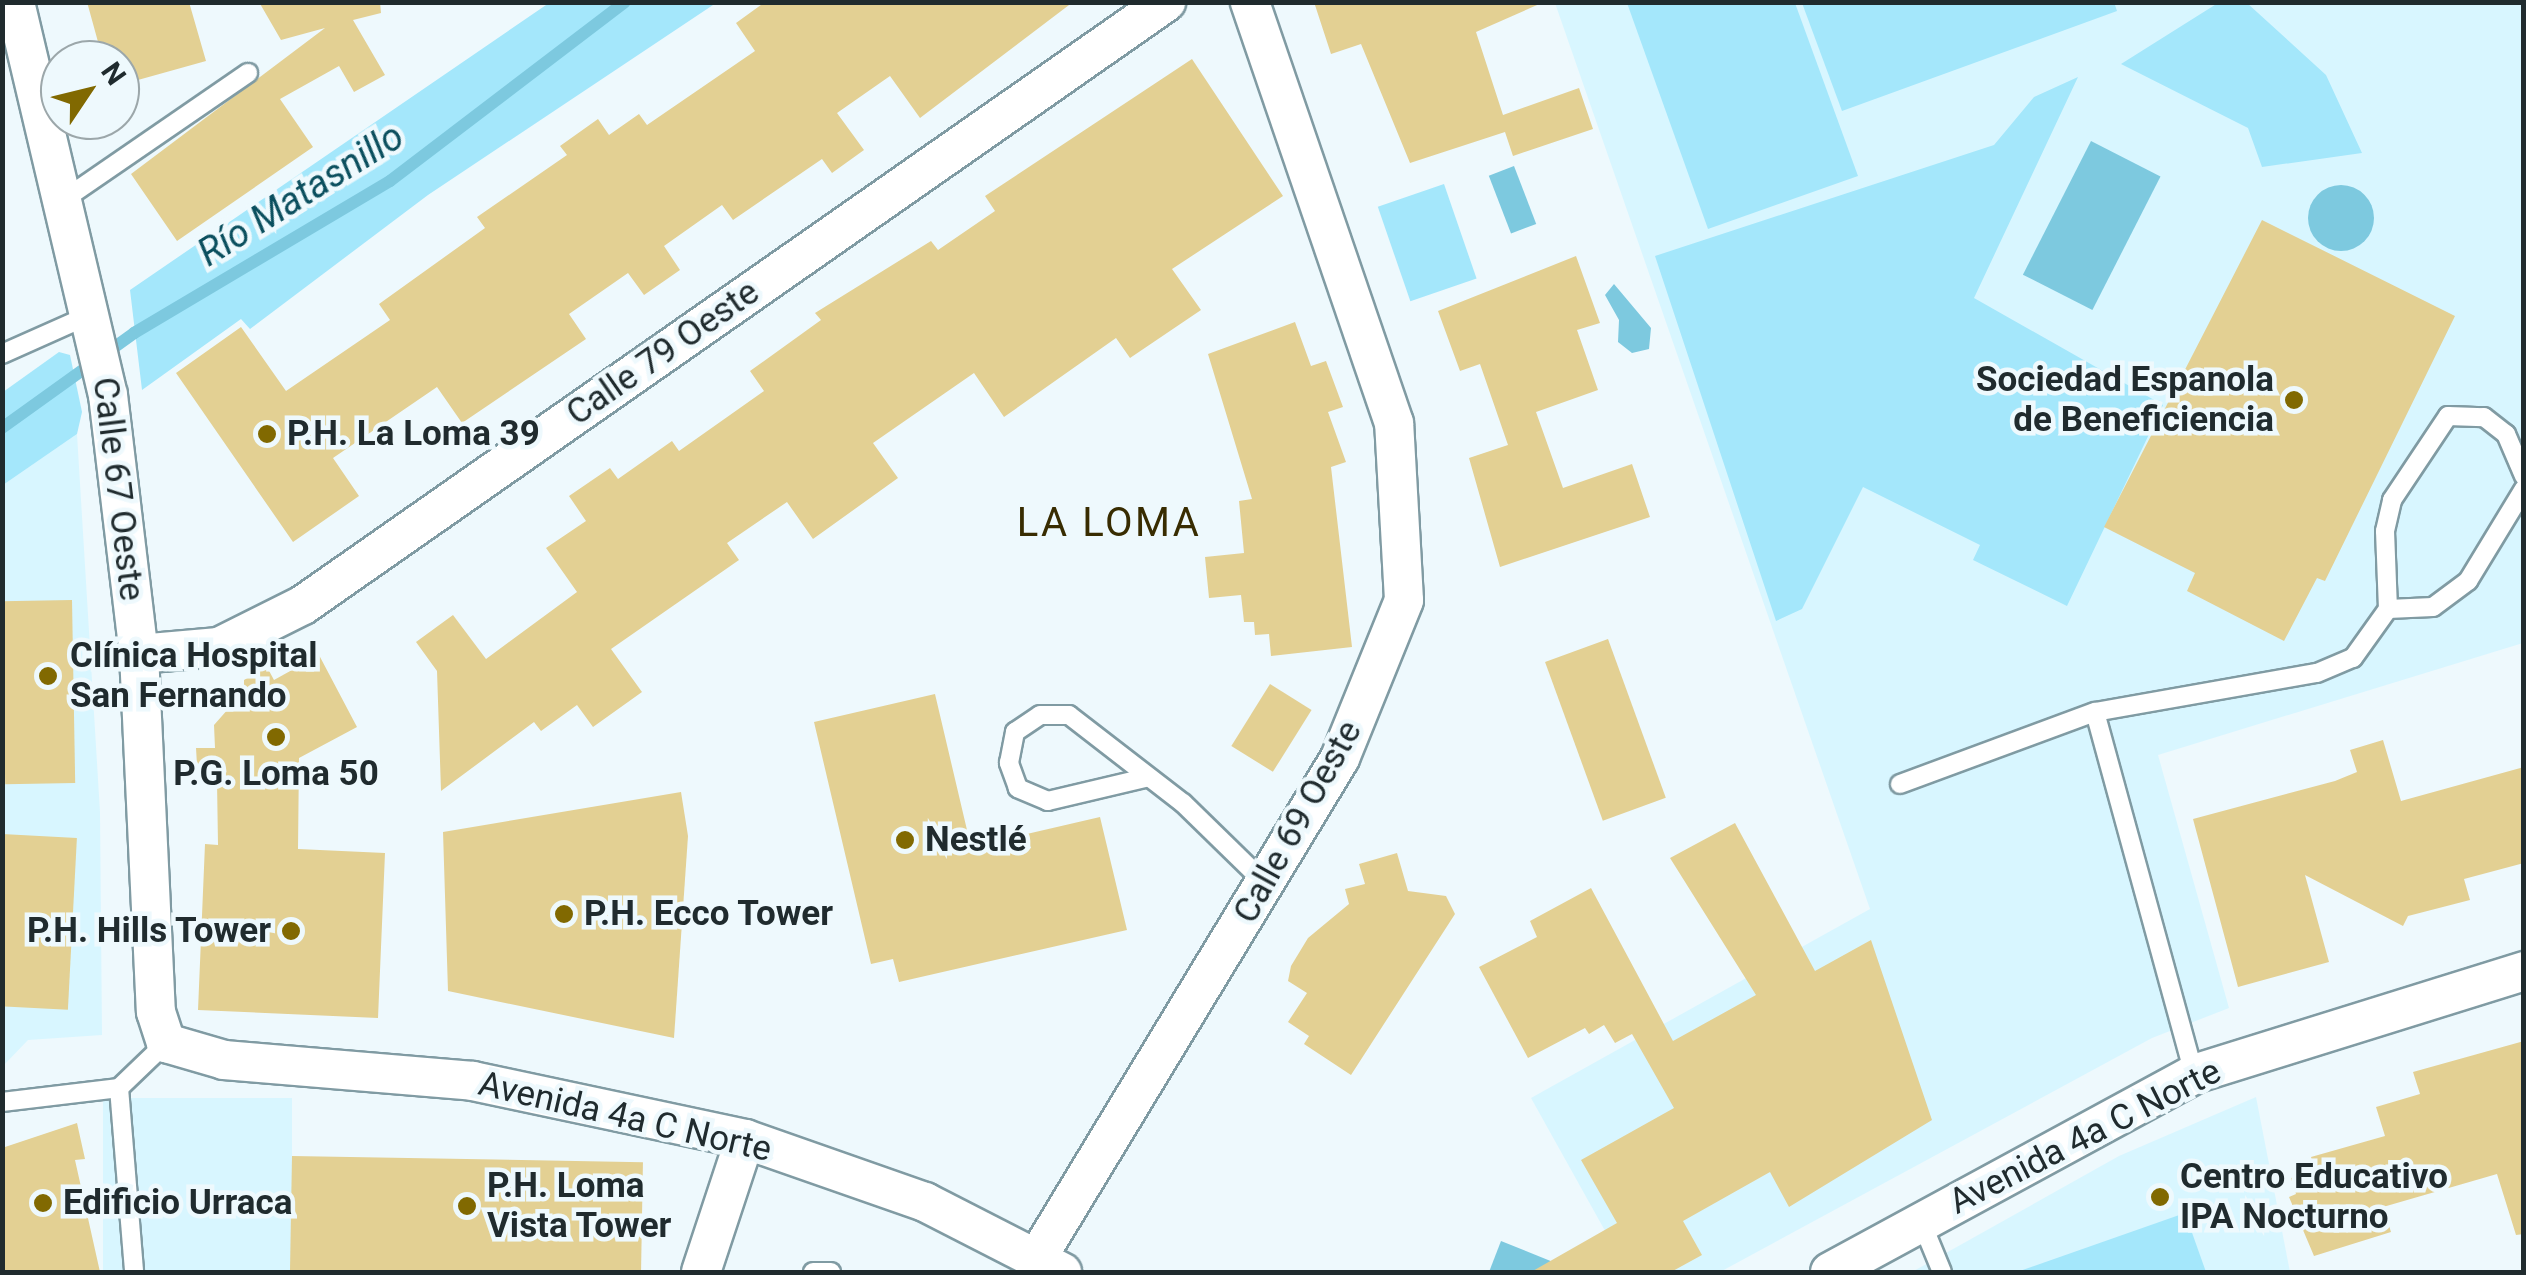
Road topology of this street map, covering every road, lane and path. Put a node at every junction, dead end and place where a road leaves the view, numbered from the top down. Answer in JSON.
{"nodes":[{"id":1,"x":15,"y":2,"type":"edge"},
{"id":2,"x":1166,"y":2,"type":"edge"},
{"id":3,"x":1250,"y":2,"type":"edge"},
{"id":4,"x":248,"y":73,"type":"dead end"},
{"id":5,"x":66,"y":198,"type":"junction"},
{"id":6,"x":94,"y":322,"type":"junction"},
{"id":7,"x":2,"y":354,"type":"edge"},
{"id":8,"x":2524,"y":476,"type":"edge"},
{"id":9,"x":2524,"y":489,"type":"edge"},
{"id":10,"x":2388,"y":610,"type":"junction"},
{"id":11,"x":139,"y":654,"type":"junction"},
{"id":12,"x":2095,"y":712,"type":"junction"},
{"id":13,"x":1145,"y":778,"type":"junction"},
{"id":14,"x":1900,"y":784,"type":"dead end"},
{"id":15,"x":1268,"y":886,"type":"junction"},
{"id":16,"x":2524,"y":971,"type":"edge"},
{"id":17,"x":166,"y":1043,"type":"junction"},
{"id":18,"x":2194,"y":1074,"type":"junction"},
{"id":19,"x":118,"y":1088,"type":"junction"},
{"id":20,"x":2,"y":1102,"type":"edge"},
{"id":21,"x":744,"y":1139,"type":"junction"},
{"id":22,"x":1921,"y":1220,"type":"junction"},
{"id":23,"x":1049,"y":1265,"type":"edge"},
{"id":24,"x":134,"y":1272,"type":"edge"},
{"id":25,"x":701,"y":1272,"type":"edge"},
{"id":26,"x":813,"y":1272,"type":"edge"},
{"id":27,"x":832,"y":1272,"type":"edge"},
{"id":28,"x":1830,"y":1272,"type":"edge"},
{"id":29,"x":1942,"y":1272,"type":"edge"}],
"edges":[{"from":1,"to":5,"type":"street","name":"Calle 67 Oeste"},
{"from":2,"to":11,"type":"street","name":"Calle 79 Oeste"},
{"from":3,"to":15,"type":"street","name":"Calle 69 Oeste"},
{"from":4,"to":5,"type":"lane"},
{"from":5,"to":6,"type":"street","name":"Calle 67 Oeste"},
{"from":6,"to":7,"type":"lane"},
{"from":6,"to":11,"type":"street","name":"Calle 67 Oeste"},
{"from":8,"to":10,"type":"lane"},
{"from":9,"to":10,"type":"lane"},
{"from":10,"to":12,"type":"lane"},
{"from":11,"to":17,"type":"street","name":"Calle 67 Oeste"},
{"from":12,"to":14,"type":"lane"},
{"from":12,"to":18,"type":"lane"},
{"from":13,"to":13,"type":"lane"},
{"from":13,"to":15,"type":"lane"},
{"from":15,"to":23,"type":"street","name":"Calle 69 Oeste"},
{"from":16,"to":18,"type":"street","name":"Avenida 4a C Norte"},
{"from":17,"to":19,"type":"lane"},
{"from":17,"to":21,"type":"street","name":"Avenida 4a C Norte"},
{"from":18,"to":22,"type":"street","name":"Avenida 4a C Norte"},
{"from":19,"to":20,"type":"lane"},
{"from":19,"to":24,"type":"lane"},
{"from":21,"to":23,"type":"street","name":"Avenida 4a C Norte"},
{"from":21,"to":25,"type":"street"},
{"from":22,"to":28,"type":"street","name":"Avenida 4a C Norte"},
{"from":22,"to":29,"type":"lane"},
{"from":26,"to":27,"type":"lane"}]}
